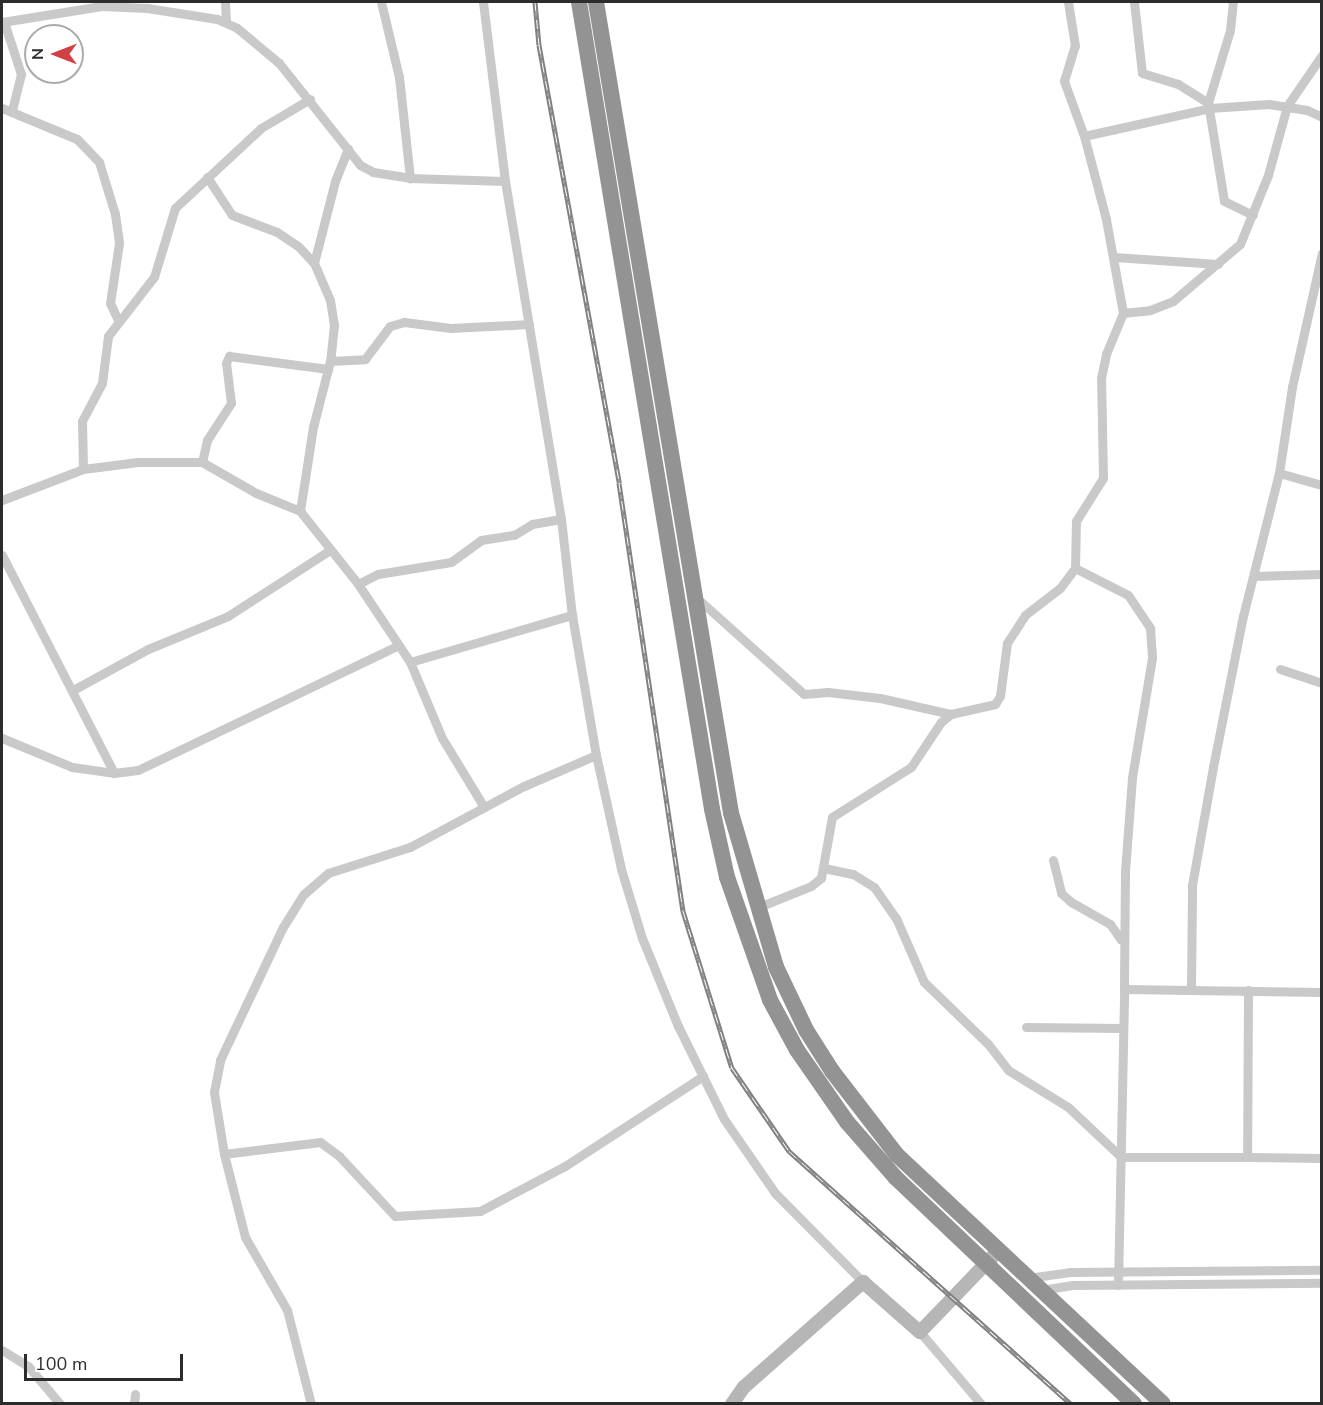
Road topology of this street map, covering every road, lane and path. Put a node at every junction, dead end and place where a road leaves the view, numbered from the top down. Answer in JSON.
{"nodes":[{"id":1,"x":225,"y":2,"type":"edge"},
{"id":2,"x":381,"y":2,"type":"edge"},
{"id":3,"x":483,"y":2,"type":"edge"},
{"id":4,"x":579,"y":2,"type":"edge"},
{"id":5,"x":596,"y":2,"type":"edge"},
{"id":6,"x":1068,"y":2,"type":"edge"},
{"id":7,"x":1134,"y":2,"type":"edge"},
{"id":8,"x":1233,"y":2,"type":"edge"},
{"id":9,"x":144,"y":5,"type":"edge"},
{"id":10,"x":3,"y":22,"type":"edge"},
{"id":11,"x":226,"y":22,"type":"junction"},
{"id":12,"x":1322,"y":55,"type":"edge"},
{"id":13,"x":310,"y":99,"type":"junction"},
{"id":14,"x":1209,"y":105,"type":"junction"},
{"id":15,"x":1287,"y":106,"type":"junction"},
{"id":16,"x":2,"y":108,"type":"edge"},
{"id":17,"x":12,"y":111,"type":"junction"},
{"id":18,"x":1322,"y":117,"type":"edge"},
{"id":19,"x":1084,"y":136,"type":"junction"},
{"id":20,"x":348,"y":149,"type":"junction"},
{"id":21,"x":207,"y":177,"type":"junction"},
{"id":22,"x":410,"y":178,"type":"junction"},
{"id":23,"x":505,"y":181,"type":"junction"},
{"id":24,"x":1253,"y":214,"type":"junction"},
{"id":25,"x":1322,"y":254,"type":"edge"},
{"id":26,"x":1114,"y":257,"type":"junction"},
{"id":27,"x":314,"y":263,"type":"junction"},
{"id":28,"x":1218,"y":264,"type":"junction"},
{"id":29,"x":1124,"y":312,"type":"junction"},
{"id":30,"x":118,"y":320,"type":"junction"},
{"id":31,"x":529,"y":324,"type":"junction"},
{"id":32,"x":329,"y":365,"type":"junction"},
{"id":33,"x":202,"y":462,"type":"junction"},
{"id":34,"x":83,"y":469,"type":"junction"},
{"id":35,"x":1279,"y":473,"type":"junction"},
{"id":36,"x":1322,"y":485,"type":"edge"},
{"id":37,"x":2,"y":500,"type":"edge"},
{"id":38,"x":300,"y":511,"type":"junction"},
{"id":39,"x":561,"y":519,"type":"junction"},
{"id":40,"x":330,"y":550,"type":"junction"},
{"id":41,"x":2,"y":555,"type":"edge"},
{"id":42,"x":1075,"y":568,"type":"junction"},
{"id":43,"x":1322,"y":574,"type":"edge"},
{"id":44,"x":1254,"y":576,"type":"junction"},
{"id":45,"x":358,"y":584,"type":"junction"},
{"id":46,"x":698,"y":598,"type":"junction"},
{"id":47,"x":572,"y":615,"type":"junction"},
{"id":48,"x":397,"y":646,"type":"junction"},
{"id":49,"x":411,"y":662,"type":"junction"},
{"id":50,"x":1281,"y":669,"type":"dead end"},
{"id":51,"x":1322,"y":683,"type":"edge"},
{"id":52,"x":73,"y":690,"type":"junction"},
{"id":53,"x":951,"y":714,"type":"junction"},
{"id":54,"x":2,"y":738,"type":"edge"},
{"id":55,"x":596,"y":755,"type":"junction"},
{"id":56,"x":114,"y":773,"type":"junction"},
{"id":57,"x":484,"y":807,"type":"junction"},
{"id":58,"x":1053,"y":860,"type":"dead end"},
{"id":59,"x":824,"y":868,"type":"junction"},
{"id":60,"x":756,"y":908,"type":"junction"},
{"id":61,"x":1122,"y":942,"type":"junction"},
{"id":62,"x":1124,"y":989,"type":"junction"},
{"id":63,"x":1191,"y":989,"type":"junction"},
{"id":64,"x":1248,"y":990,"type":"junction"},
{"id":65,"x":1322,"y":992,"type":"edge"},
{"id":66,"x":1026,"y":1027,"type":"dead end"},
{"id":67,"x":1123,"y":1028,"type":"junction"},
{"id":68,"x":703,"y":1076,"type":"junction"},
{"id":69,"x":224,"y":1154,"type":"junction"},
{"id":70,"x":1121,"y":1157,"type":"junction"},
{"id":71,"x":1247,"y":1157,"type":"junction"},
{"id":72,"x":1322,"y":1158,"type":"edge"},
{"id":73,"x":998,"y":1251,"type":"junction"},
{"id":74,"x":987,"y":1264,"type":"junction"},
{"id":75,"x":1322,"y":1270,"type":"edge"},
{"id":76,"x":1118,"y":1271,"type":"junction"},
{"id":77,"x":1028,"y":1278,"type":"junction"},
{"id":78,"x":863,"y":1282,"type":"junction"},
{"id":79,"x":1322,"y":1283,"type":"edge"},
{"id":80,"x":1118,"y":1285,"type":"junction"},
{"id":81,"x":1041,"y":1290,"type":"junction"},
{"id":82,"x":920,"y":1332,"type":"junction"},
{"id":83,"x":2,"y":1350,"type":"edge"},
{"id":84,"x":60,"y":1404,"type":"edge"},
{"id":85,"x":311,"y":1404,"type":"edge"},
{"id":86,"x":732,"y":1404,"type":"edge"},
{"id":87,"x":981,"y":1404,"type":"edge"},
{"id":88,"x":1134,"y":1404,"type":"edge"},
{"id":89,"x":1163,"y":1404,"type":"edge"}],
"edges":[{"from":1,"to":11,"type":"street"},
{"from":2,"to":22,"type":"street"},
{"from":3,"to":23,"type":"street"},
{"from":4,"to":74,"type":"highway"},
{"from":5,"to":46,"type":"highway"},
{"from":6,"to":19,"type":"street"},
{"from":7,"to":14,"type":"street"},
{"from":8,"to":14,"type":"street"},
{"from":9,"to":10,"type":"street"},
{"from":9,"to":11,"type":"street"},
{"from":10,"to":17,"type":"street"},
{"from":11,"to":13,"type":"street"},
{"from":12,"to":15,"type":"street"},
{"from":13,"to":20,"type":"street"},
{"from":13,"to":21,"type":"street"},
{"from":14,"to":15,"type":"street"},
{"from":14,"to":19,"type":"street"},
{"from":14,"to":24,"type":"street"},
{"from":15,"to":18,"type":"street"},
{"from":15,"to":24,"type":"street"},
{"from":16,"to":17,"type":"street"},
{"from":17,"to":30,"type":"street"},
{"from":19,"to":26,"type":"street"},
{"from":20,"to":22,"type":"street"},
{"from":20,"to":27,"type":"street"},
{"from":21,"to":27,"type":"street"},
{"from":21,"to":30,"type":"street"},
{"from":22,"to":23,"type":"street"},
{"from":23,"to":31,"type":"street"},
{"from":24,"to":28,"type":"street"},
{"from":25,"to":35,"type":"street"},
{"from":26,"to":28,"type":"street"},
{"from":26,"to":29,"type":"street"},
{"from":27,"to":32,"type":"street"},
{"from":28,"to":29,"type":"street"},
{"from":29,"to":42,"type":"street"},
{"from":30,"to":34,"type":"street"},
{"from":31,"to":32,"type":"street"},
{"from":31,"to":39,"type":"street"},
{"from":32,"to":33,"type":"street"},
{"from":32,"to":38,"type":"street"},
{"from":33,"to":34,"type":"street"},
{"from":33,"to":38,"type":"street"},
{"from":34,"to":37,"type":"street"},
{"from":35,"to":36,"type":"street"},
{"from":35,"to":44,"type":"street"},
{"from":38,"to":40,"type":"street"},
{"from":39,"to":45,"type":"street"},
{"from":39,"to":47,"type":"street"},
{"from":40,"to":45,"type":"street"},
{"from":40,"to":52,"type":"street"},
{"from":41,"to":52,"type":"street"},
{"from":42,"to":53,"type":"street"},
{"from":42,"to":61,"type":"street"},
{"from":43,"to":44,"type":"street"},
{"from":44,"to":63,"type":"street"},
{"from":45,"to":48,"type":"street"},
{"from":46,"to":53,"type":"street"},
{"from":46,"to":60,"type":"highway"},
{"from":47,"to":49,"type":"street"},
{"from":47,"to":55,"type":"street"},
{"from":48,"to":49,"type":"street"},
{"from":48,"to":56,"type":"street"},
{"from":49,"to":57,"type":"street"},
{"from":50,"to":51,"type":"street"},
{"from":52,"to":56,"type":"street"},
{"from":53,"to":59,"type":"street"},
{"from":54,"to":56,"type":"street"},
{"from":55,"to":57,"type":"street"},
{"from":55,"to":68,"type":"street"},
{"from":57,"to":69,"type":"street"},
{"from":58,"to":61,"type":"street"},
{"from":59,"to":60,"type":"street"},
{"from":59,"to":70,"type":"street"},
{"from":60,"to":73,"type":"highway"},
{"from":61,"to":62,"type":"street"},
{"from":62,"to":63,"type":"street"},
{"from":62,"to":67,"type":"street"},
{"from":63,"to":64,"type":"street"},
{"from":64,"to":65,"type":"street"},
{"from":64,"to":71,"type":"street"},
{"from":66,"to":67,"type":"street"},
{"from":67,"to":70,"type":"street"},
{"from":68,"to":69,"type":"street"},
{"from":68,"to":78,"type":"street"},
{"from":69,"to":85,"type":"street"},
{"from":70,"to":71,"type":"street"},
{"from":70,"to":76,"type":"street"},
{"from":71,"to":72,"type":"street"},
{"from":73,"to":74,"type":"street"},
{"from":73,"to":77,"type":"highway"},
{"from":74,"to":82,"type":"street"},
{"from":74,"to":88,"type":"highway"},
{"from":75,"to":76,"type":"street"},
{"from":76,"to":77,"type":"street"},
{"from":76,"to":80,"type":"street"},
{"from":77,"to":81,"type":"highway"},
{"from":78,"to":82,"type":"street"},
{"from":78,"to":86,"type":"street"},
{"from":79,"to":80,"type":"street"},
{"from":80,"to":81,"type":"street"},
{"from":81,"to":89,"type":"highway"},
{"from":82,"to":87,"type":"street"},
{"from":83,"to":84,"type":"street"}]}
